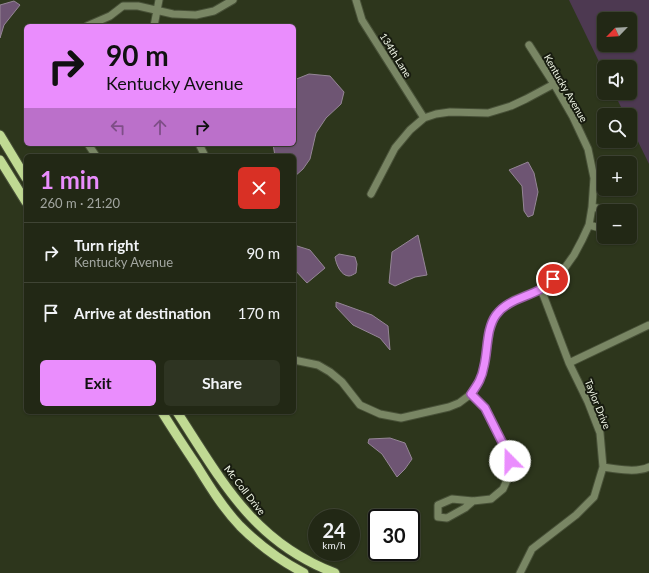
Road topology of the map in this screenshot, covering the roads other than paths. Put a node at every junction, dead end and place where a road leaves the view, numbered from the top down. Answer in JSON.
{"nodes":[{"id":1,"x":159,"y":0,"type":"edge"},
{"id":2,"x":233,"y":0,"type":"edge"},
{"id":3,"x":356,"y":0,"type":"edge"},
{"id":4,"x":157,"y":11,"type":"junction"},
{"id":5,"x":92,"y":24,"type":"edge"},
{"id":6,"x":154,"y":24,"type":"edge"},
{"id":7,"x":529,"y":45,"type":"dead end"},
{"id":8,"x":554,"y":84,"type":"junction"},
{"id":9,"x":424,"y":118,"type":"junction"},
{"id":10,"x":0,"y":135,"type":"edge"},
{"id":11,"x":0,"y":160,"type":"edge"},
{"id":12,"x":24,"y":175,"type":"edge"},
{"id":13,"x":371,"y":194,"type":"dead end"},
{"id":14,"x":24,"y":199,"type":"edge"},
{"id":15,"x":592,"y":207,"type":"junction"},
{"id":16,"x":597,"y":208,"type":"edge"},
{"id":17,"x":589,"y":225,"type":"junction"},
{"id":18,"x":597,"y":227,"type":"edge"},
{"id":19,"x":541,"y":289,"type":"junction"},
{"id":20,"x":649,"y":325,"type":"edge"},
{"id":21,"x":296,"y":360,"type":"edge"},
{"id":22,"x":569,"y":364,"type":"junction"},
{"id":23,"x":471,"y":394,"type":"junction"},
{"id":24,"x":163,"y":414,"type":"edge"},
{"id":25,"x":178,"y":414,"type":"edge"},
{"id":26,"x":649,"y":467,"type":"edge"},
{"id":27,"x":603,"y":468,"type":"junction"},
{"id":28,"x":473,"y":501,"type":"junction"},
{"id":29,"x":304,"y":573,"type":"edge"},
{"id":30,"x":335,"y":573,"type":"edge"},
{"id":31,"x":520,"y":573,"type":"edge"}],
"edges":[{"from":1,"to":4,"type":"street"},
{"from":2,"to":4,"type":"street"},
{"from":3,"to":9,"type":"street","name":"134th Lane"},
{"from":4,"to":5,"type":"street"},
{"from":4,"to":6,"type":"street"},
{"from":7,"to":8,"type":"street","name":"Kentucky Avenue"},
{"from":8,"to":9,"type":"street"},
{"from":8,"to":15,"type":"street","name":"Kentucky Avenue"},
{"from":9,"to":13,"type":"street"},
{"from":10,"to":12,"type":"main road"},
{"from":11,"to":14,"type":"main road"},
{"from":15,"to":16,"type":"street"},
{"from":15,"to":17,"type":"street","name":"Kentucky Avenue"},
{"from":17,"to":18,"type":"street"},
{"from":17,"to":19,"type":"street","name":"Kentucky Avenue"},
{"from":19,"to":22,"type":"street","name":"Taylor Drive"},
{"from":19,"to":23,"type":"street","name":"Kentucky Avenue"},
{"from":20,"to":22,"type":"street"},
{"from":21,"to":23,"type":"street","name":"Kentucky Avenue"},
{"from":22,"to":27,"type":"street","name":"Taylor Drive"},
{"from":23,"to":28,"type":"street"},
{"from":24,"to":29,"type":"main road"},
{"from":25,"to":30,"type":"main road","name":"Mc Coll Drive"},
{"from":26,"to":27,"type":"street"},
{"from":27,"to":31,"type":"street","name":"Taylor Drive"},
{"from":28,"to":28,"type":"street"}]}
